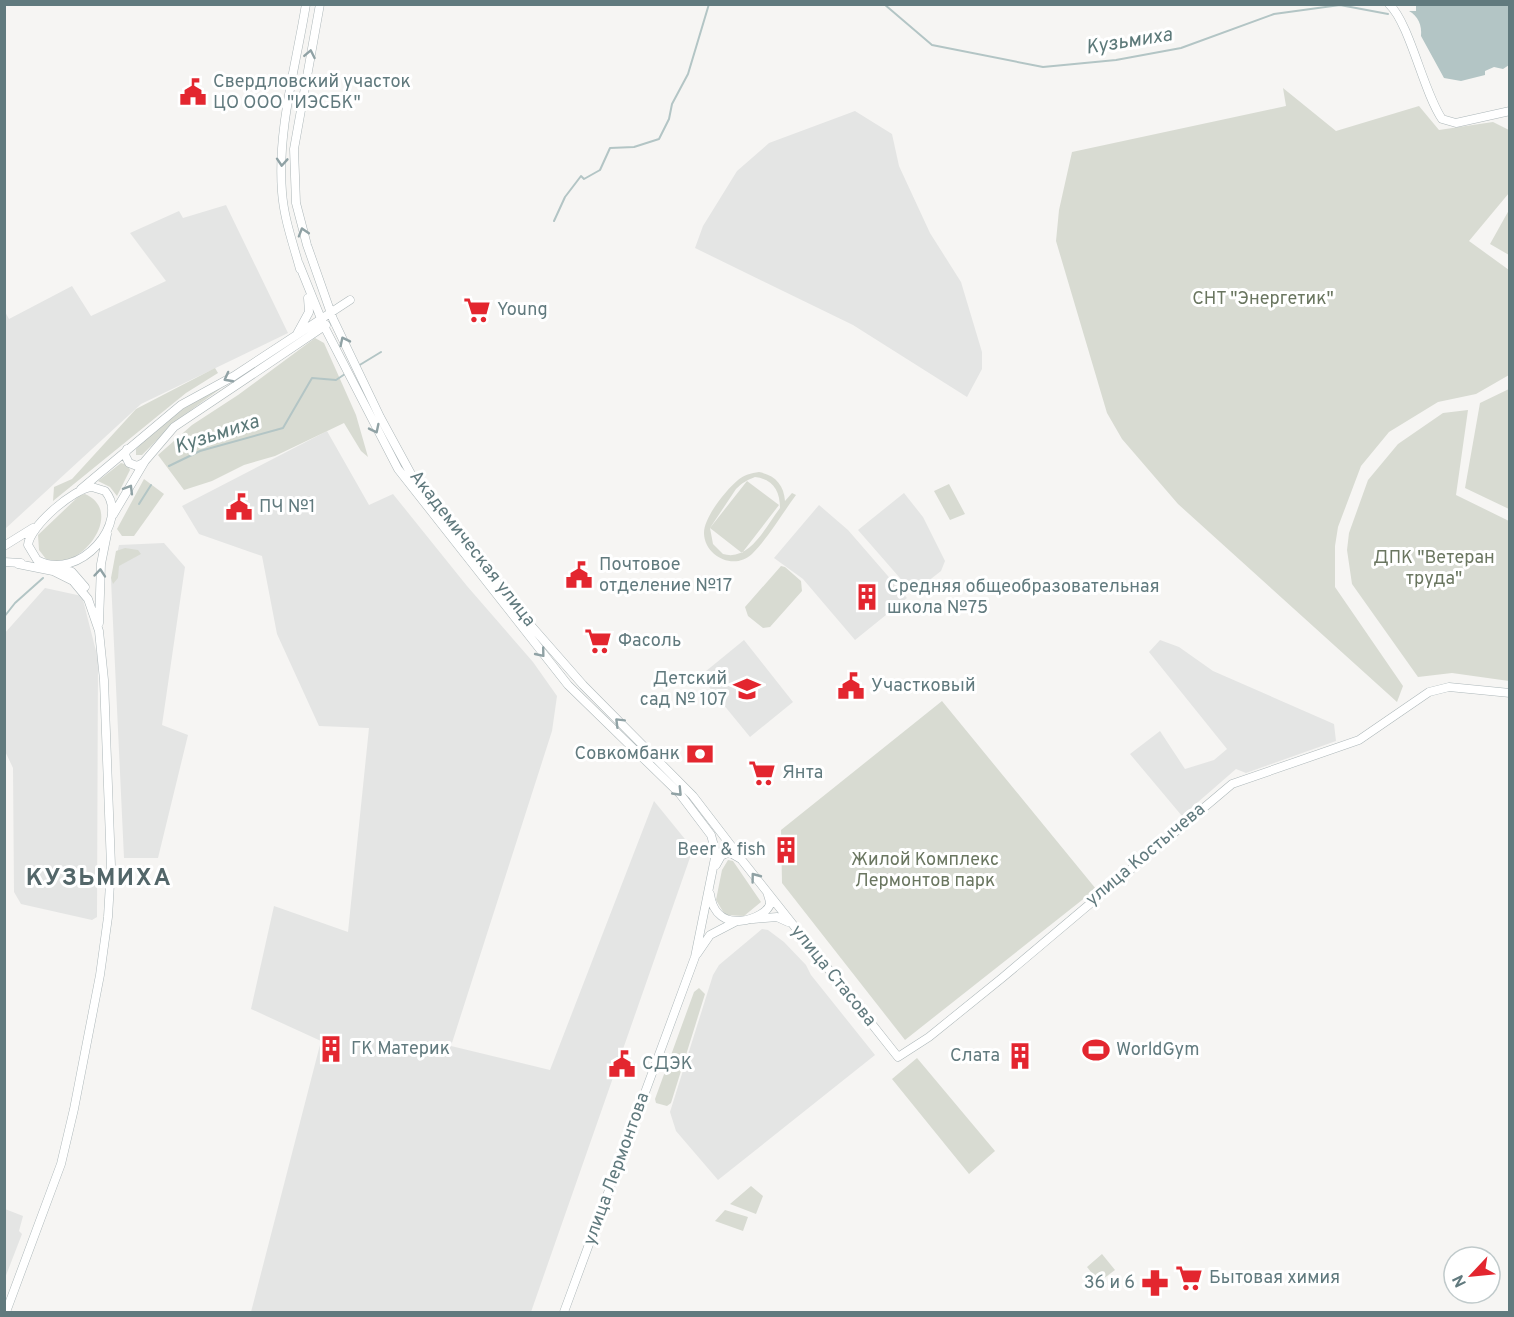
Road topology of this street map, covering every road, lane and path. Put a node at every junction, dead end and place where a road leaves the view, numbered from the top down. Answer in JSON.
{"nodes":[{"id":1,"x":306,"y":4,"type":"edge"},
{"id":2,"x":320,"y":4,"type":"edge"},
{"id":3,"x":1389,"y":4,"type":"edge"},
{"id":4,"x":1509,"y":111,"type":"edge"},
{"id":5,"x":298,"y":264,"type":"junction"},
{"id":6,"x":332,"y":315,"type":"junction"},
{"id":7,"x":321,"y":318,"type":"junction"},
{"id":8,"x":324,"y":326,"type":"junction"},
{"id":9,"x":297,"y":334,"type":"junction"},
{"id":10,"x":128,"y":448,"type":"junction"},
{"id":11,"x":145,"y":461,"type":"junction"},
{"id":12,"x":81,"y":489,"type":"junction"},
{"id":13,"x":112,"y":516,"type":"junction"},
{"id":14,"x":39,"y":524,"type":"junction"},
{"id":15,"x":4,"y":546,"type":"edge"},
{"id":16,"x":4,"y":562,"type":"edge"},
{"id":17,"x":42,"y":562,"type":"junction"},
{"id":18,"x":18,"y":564,"type":"junction"},
{"id":19,"x":55,"y":566,"type":"junction"},
{"id":20,"x":92,"y":610,"type":"junction"},
{"id":21,"x":99,"y":631,"type":"junction"},
{"id":22,"x":1509,"y":693,"type":"edge"},
{"id":23,"x":741,"y":859,"type":"junction"},
{"id":24,"x":712,"y":876,"type":"junction"},
{"id":25,"x":768,"y":895,"type":"junction"},
{"id":26,"x":740,"y":921,"type":"junction"},
{"id":27,"x":795,"y":928,"type":"junction"},
{"id":28,"x":694,"y":957,"type":"junction"},
{"id":29,"x":898,"y":1057,"type":"joint"},
{"id":30,"x":6,"y":1312,"type":"edge"},
{"id":31,"x":564,"y":1312,"type":"edge"}],
"edges":[{"from":1,"to":5,"type":"main road","one_way":true},
{"from":6,"to":2,"type":"main road","name":"Академическая улица","one_way":true},
{"from":3,"to":4,"type":"main road"},
{"from":5,"to":7,"type":"main road"},
{"from":5,"to":9,"type":"main road"},
{"from":6,"to":7,"type":"main road"},
{"from":6,"to":8,"type":"main road"},
{"from":23,"to":6,"type":"main road","name":"Академическая улица","one_way":true},
{"from":7,"to":8,"type":"main road"},
{"from":7,"to":9,"type":"main road"},
{"from":8,"to":11,"type":"main road"},
{"from":8,"to":24,"type":"main road","name":"улица Лермонтова","one_way":true},
{"from":9,"to":10,"type":"main road","one_way":true},
{"from":10,"to":11,"type":"main road"},
{"from":10,"to":12,"type":"main road"},
{"from":13,"to":11,"type":"main road","one_way":true},
{"from":12,"to":13,"type":"main road"},
{"from":12,"to":14,"type":"main road"},
{"from":13,"to":19,"type":"main road"},
{"from":21,"to":13,"type":"main road","one_way":true},
{"from":14,"to":15,"type":"main road"},
{"from":14,"to":17,"type":"main road"},
{"from":16,"to":18,"type":"main road"},
{"from":17,"to":18,"type":"main road"},
{"from":17,"to":19,"type":"main road"},
{"from":18,"to":20,"type":"main road"},
{"from":19,"to":20,"type":"main road"},
{"from":20,"to":21,"type":"main road"},
{"from":21,"to":30,"type":"main road"},
{"from":22,"to":29,"type":"main road","name":"улица Костычева"},
{"from":23,"to":24,"type":"main road"},
{"from":25,"to":23,"type":"main road","one_way":true},
{"from":24,"to":26,"type":"main road"},
{"from":24,"to":28,"type":"main road","name":"улица Лермонтова"},
{"from":25,"to":26,"type":"main road"},
{"from":25,"to":27,"type":"main road","name":"улица Стасова"},
{"from":26,"to":27,"type":"main road","name":"улица Лермонтова"},
{"from":26,"to":28,"type":"main road","name":"улица Лермонтова"},
{"from":27,"to":29,"type":"main road","name":"улица Стасова"},
{"from":28,"to":31,"type":"main road","name":"улица Лермонтова"}]}
